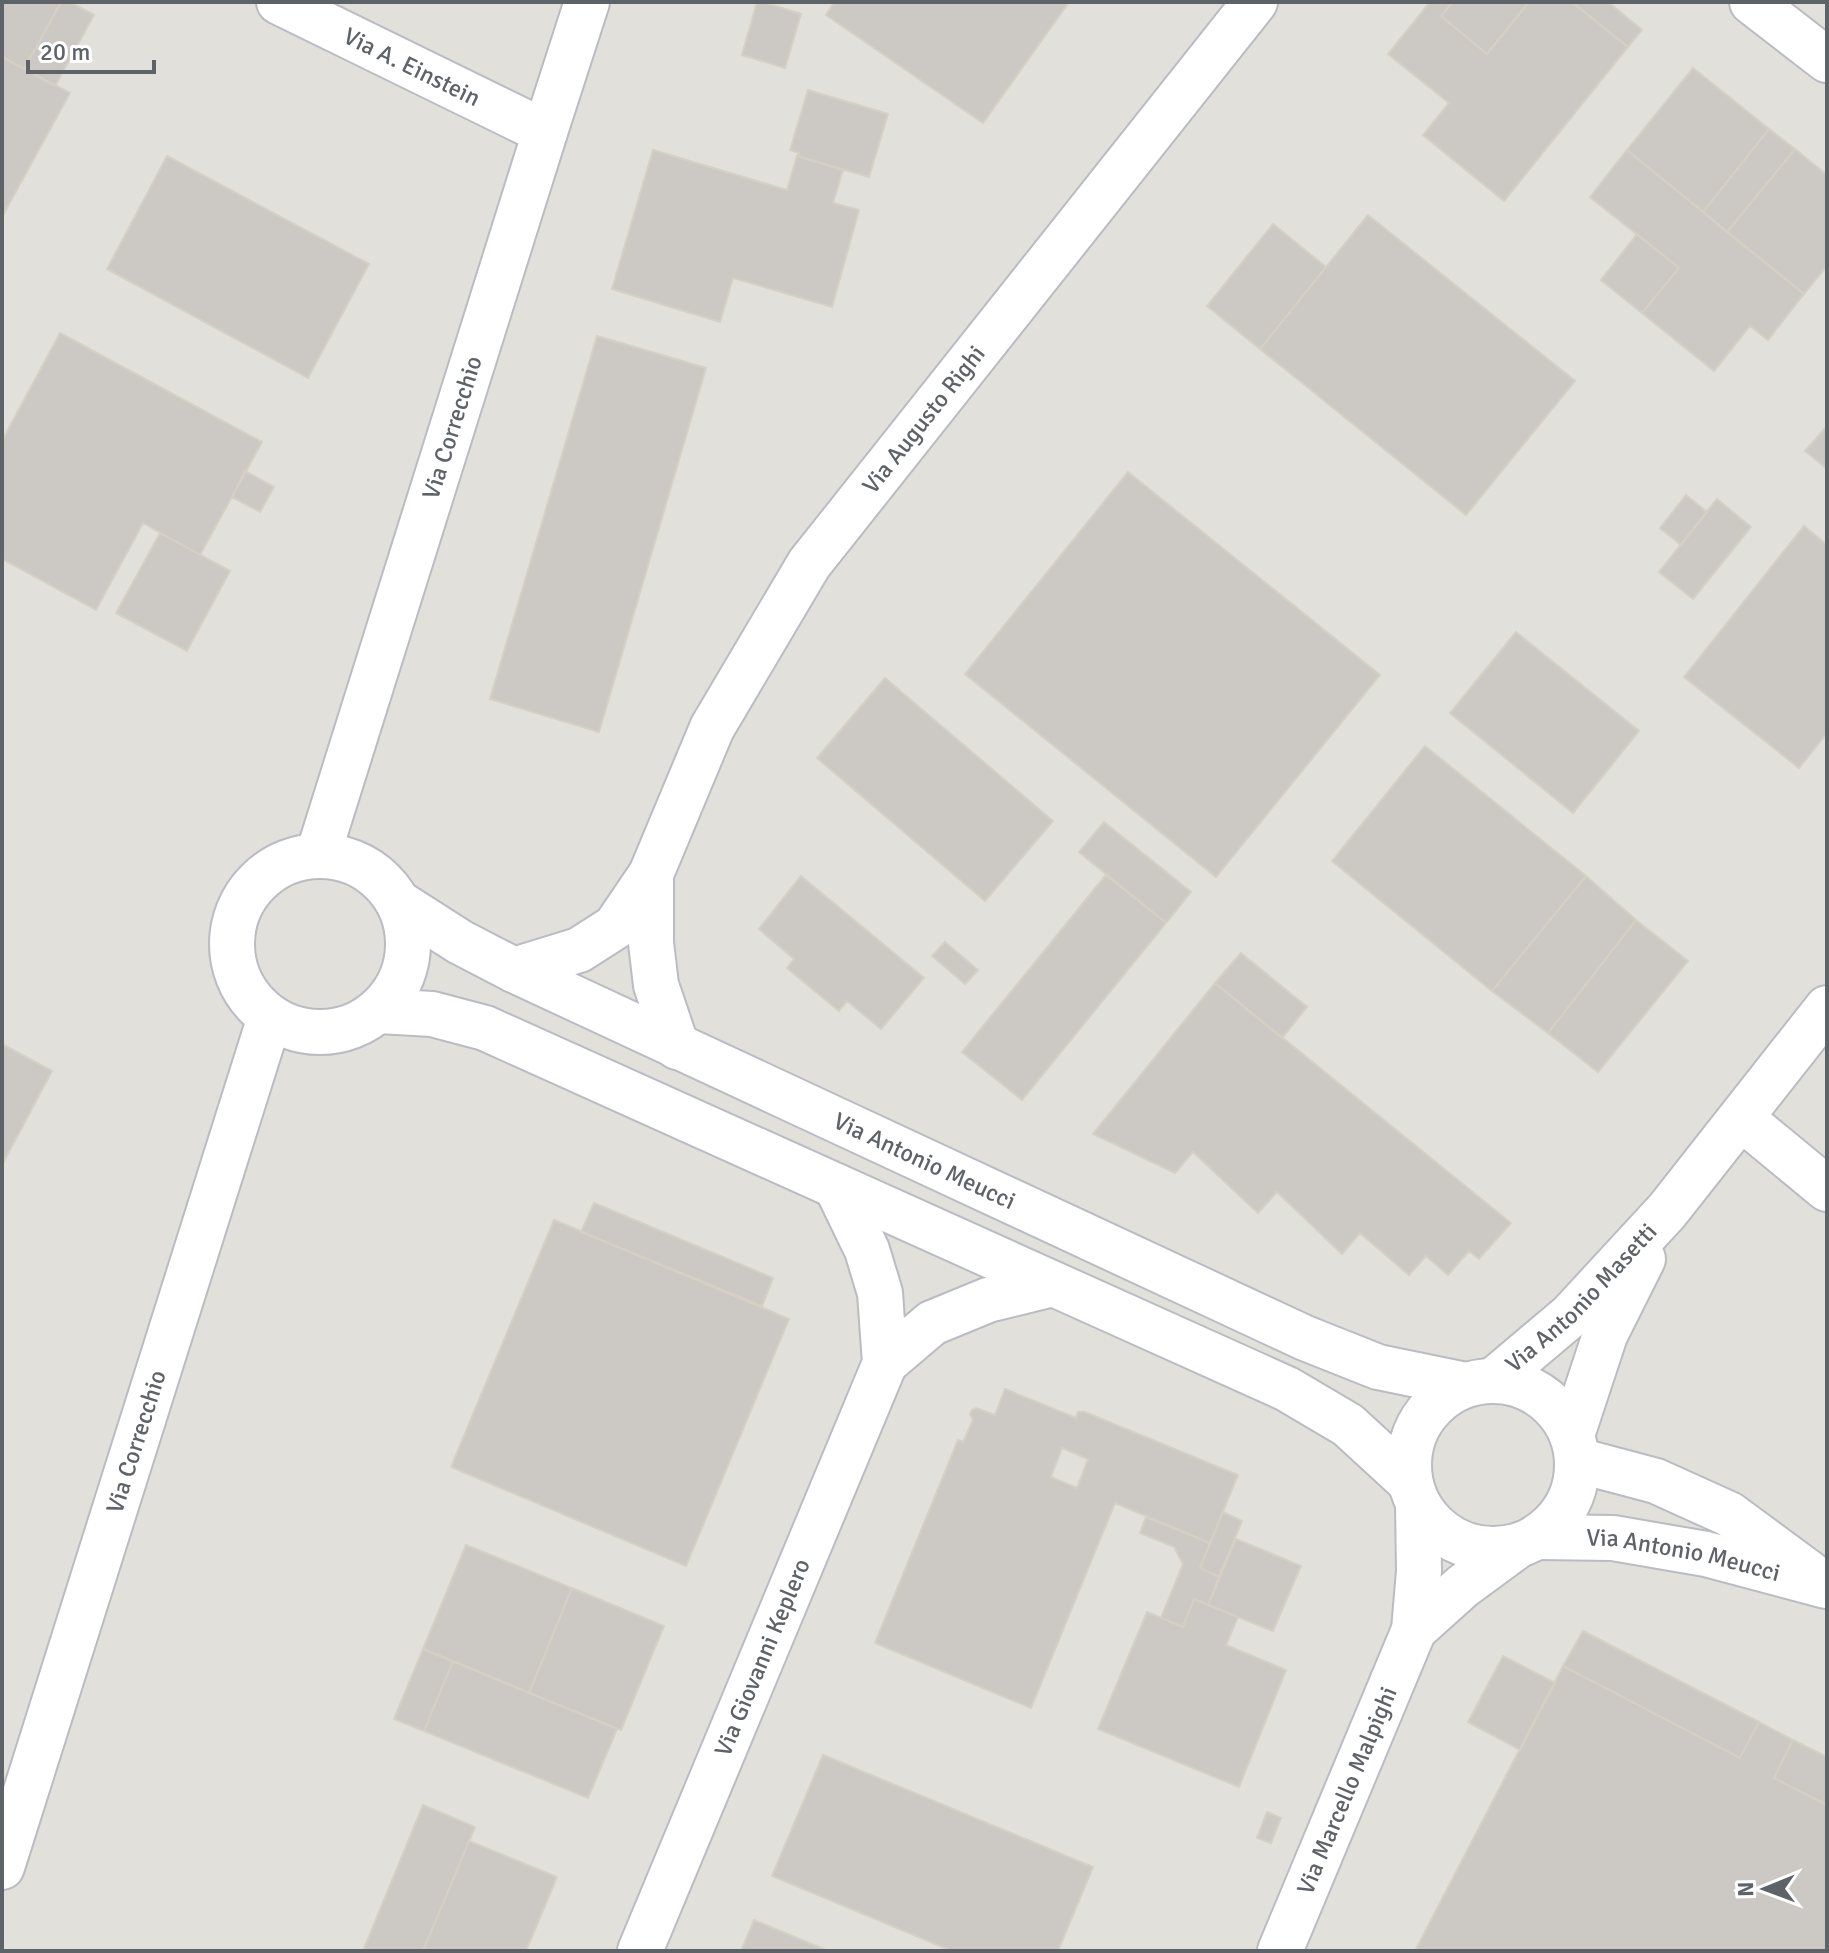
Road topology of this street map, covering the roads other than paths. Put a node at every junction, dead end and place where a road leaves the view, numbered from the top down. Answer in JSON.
{"nodes":[{"id":1,"x":279,"y":2,"type":"edge"},
{"id":2,"x":587,"y":2,"type":"edge"},
{"id":3,"x":1255,"y":2,"type":"edge"},
{"id":4,"x":1752,"y":2,"type":"edge"},
{"id":5,"x":1827,"y":60,"type":"edge"},
{"id":6,"x":545,"y":132,"type":"junction"},
{"id":7,"x":318,"y":855,"type":"junction"},
{"id":8,"x":651,"y":874,"type":"junction"},
{"id":9,"x":399,"y":903,"type":"junction"},
{"id":10,"x":514,"y":970,"type":"junction"},
{"id":11,"x":1827,"y":1008,"type":"edge"},
{"id":12,"x":379,"y":1011,"type":"junction"},
{"id":13,"x":270,"y":1017,"type":"junction"},
{"id":14,"x":677,"y":1047,"type":"junction"},
{"id":15,"x":1741,"y":1118,"type":"junction"},
{"id":16,"x":836,"y":1186,"type":"junction"},
{"id":17,"x":1827,"y":1189,"type":"edge"},
{"id":18,"x":1667,"y":1211,"type":"junction"},
{"id":19,"x":1053,"y":1284,"type":"junction"},
{"id":20,"x":885,"y":1363,"type":"junction"},
{"id":21,"x":1480,"y":1383,"type":"junction"},
{"id":22,"x":1575,"y":1448,"type":"junction"},
{"id":23,"x":1414,"y":1493,"type":"junction"},
{"id":24,"x":1527,"y":1542,"type":"junction"},
{"id":25,"x":1826,"y":1586,"type":"edge"},
{"id":26,"x":1414,"y":1630,"type":"junction"},
{"id":27,"x":2,"y":1867,"type":"edge"},
{"id":28,"x":640,"y":1951,"type":"edge"},
{"id":29,"x":1280,"y":1951,"type":"edge"}],
"edges":[{"from":1,"to":6,"type":"street","name":"Via A. Einstein"},
{"from":2,"to":6,"type":"street","name":"Via Correcchio"},
{"from":3,"to":8,"type":"street","name":"Via Augusto Righi"},
{"from":4,"to":5,"type":"street"},
{"from":6,"to":7,"type":"street","name":"Via Correcchio"},
{"from":7,"to":9,"type":"street"},
{"from":7,"to":13,"type":"street"},
{"from":8,"to":10,"type":"street","name":"Via Augusto Righi"},
{"from":8,"to":14,"type":"street","name":"Via Augusto Righi"},
{"from":9,"to":10,"type":"street","name":"Via Antonio Meucci"},
{"from":9,"to":12,"type":"street"},
{"from":10,"to":14,"type":"street","name":"Via Antonio Meucci"},
{"from":11,"to":15,"type":"street","name":"Via Antonio Masetti"},
{"from":12,"to":13,"type":"street"},
{"from":12,"to":16,"type":"street"},
{"from":13,"to":27,"type":"street","name":"Via Correcchio"},
{"from":14,"to":21,"type":"street","name":"Via Antonio Meucci"},
{"from":15,"to":17,"type":"street"},
{"from":15,"to":18,"type":"street","name":"Via Antonio Masetti"},
{"from":16,"to":19,"type":"street"},
{"from":16,"to":20,"type":"street","name":"Via Giovanni Keplero"},
{"from":18,"to":21,"type":"street","name":"Via Antonio Masetti"},
{"from":18,"to":22,"type":"street","name":"Via Antonio Masetti"},
{"from":19,"to":20,"type":"street","name":"Via Giovanni Keplero"},
{"from":19,"to":23,"type":"street"},
{"from":20,"to":28,"type":"street","name":"Via Giovanni Keplero"},
{"from":21,"to":22,"type":"street"},
{"from":21,"to":23,"type":"street"},
{"from":22,"to":24,"type":"street"},
{"from":22,"to":25,"type":"street","name":"Via Antonio Meucci"},
{"from":23,"to":24,"type":"street"},
{"from":23,"to":26,"type":"street","name":"Via Marcello Malpighi"},
{"from":24,"to":25,"type":"street","name":"Via Antonio Meucci"},
{"from":24,"to":26,"type":"street","name":"Via Marcello Malpighi"},
{"from":26,"to":29,"type":"street","name":"Via Marcello Malpighi"}]}
